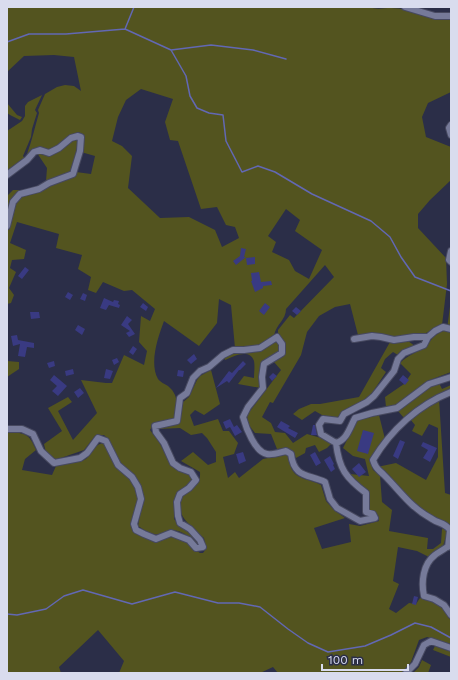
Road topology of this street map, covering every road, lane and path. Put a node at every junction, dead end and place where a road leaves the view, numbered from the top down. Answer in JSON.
{"nodes":[{"id":1,"x":405,"y":7,"type":"edge"},
{"id":2,"x":451,"y":16,"type":"edge"},
{"id":3,"x":451,"y":125,"type":"edge"},
{"id":4,"x":451,"y":135,"type":"edge"},
{"id":5,"x":7,"y":175,"type":"edge"},
{"id":6,"x":7,"y":226,"type":"edge"},
{"id":7,"x":451,"y":251,"type":"edge"},
{"id":8,"x":451,"y":262,"type":"edge"},
{"id":9,"x":451,"y":328,"type":"edge"},
{"id":10,"x":428,"y":337,"type":"junction"},
{"id":11,"x":354,"y":339,"type":"dead end"},
{"id":12,"x":451,"y":377,"type":"edge"},
{"id":13,"x":451,"y":392,"type":"edge"},
{"id":14,"x":7,"y":429,"type":"edge"},
{"id":15,"x":336,"y":443,"type":"junction"},
{"id":16,"x":449,"y":545,"type":"edge"},
{"id":17,"x":451,"y":615,"type":"edge"},
{"id":18,"x":451,"y":648,"type":"edge"},
{"id":19,"x":406,"y":673,"type":"edge"}],
"edges":[{"from":1,"to":2,"type":"street"},
{"from":3,"to":4,"type":"street"},
{"from":5,"to":6,"type":"street"},
{"from":7,"to":8,"type":"street"},
{"from":9,"to":10,"type":"street"},
{"from":10,"to":11,"type":"street"},
{"from":10,"to":15,"type":"street"},
{"from":12,"to":15,"type":"street"},
{"from":13,"to":16,"type":"street"},
{"from":14,"to":15,"type":"street"},
{"from":16,"to":17,"type":"street"},
{"from":18,"to":19,"type":"street"}]}
